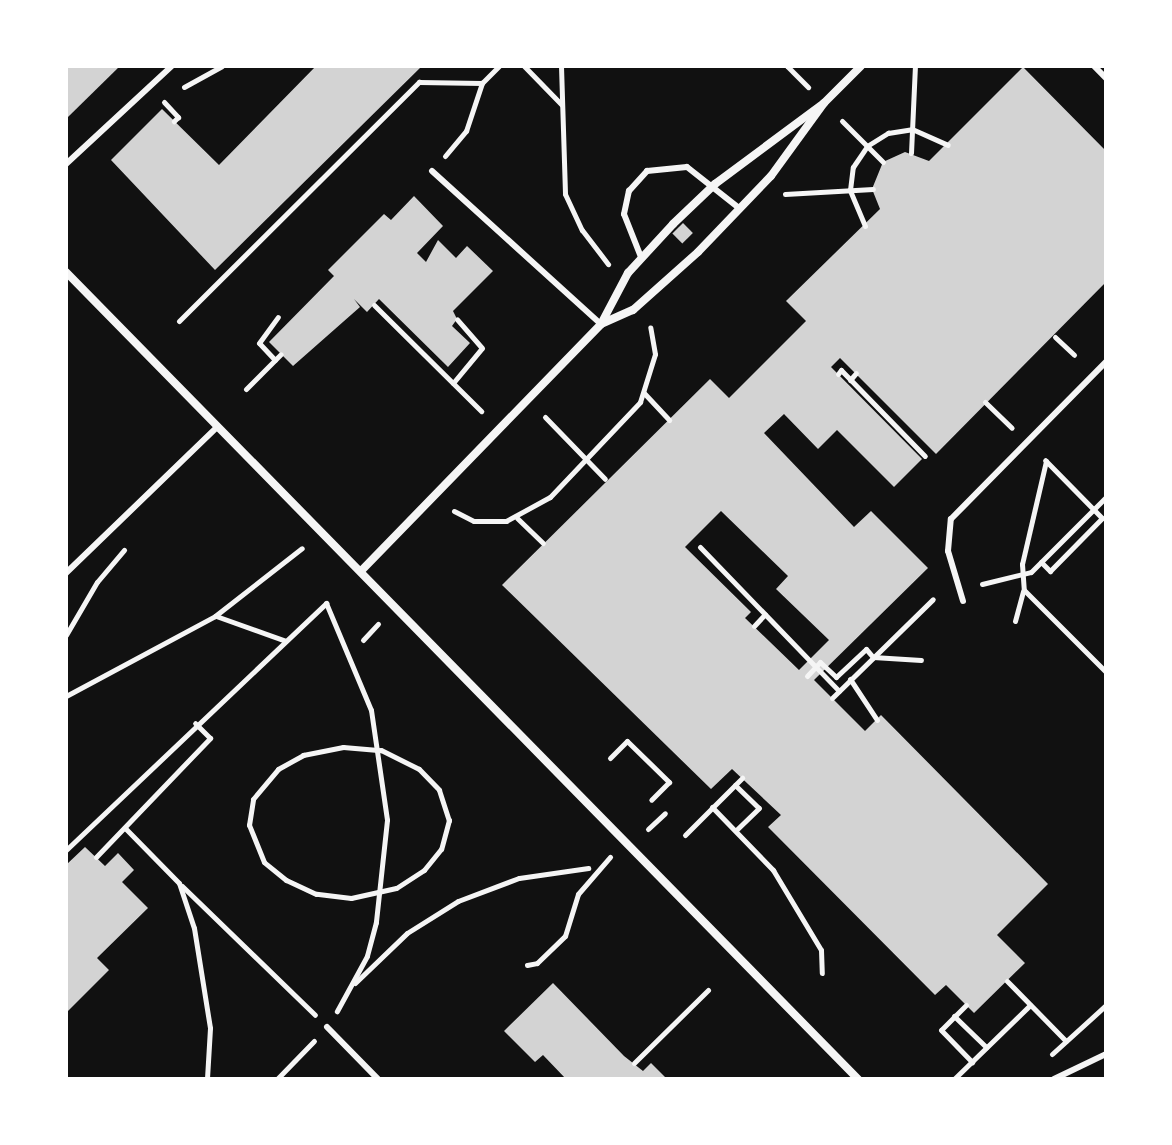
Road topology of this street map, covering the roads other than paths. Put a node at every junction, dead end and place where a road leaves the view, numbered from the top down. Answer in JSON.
{"nodes":[{"id":1,"x":172,"y":66,"type":"edge"},
{"id":2,"x":861,"y":66,"type":"edge"},
{"id":3,"x":1094,"y":66,"type":"edge"},
{"id":4,"x":1106,"y":78,"type":"edge"},
{"id":5,"x":824,"y":103,"type":"junction"},
{"id":6,"x":66,"y":164,"type":"edge"},
{"id":7,"x":432,"y":171,"type":"road end"},
{"id":8,"x":715,"y":184,"type":"junction"},
{"id":9,"x":739,"y":208,"type":"junction"},
{"id":10,"x":641,"y":257,"type":"junction"},
{"id":11,"x":66,"y":272,"type":"edge"},
{"id":12,"x":601,"y":324,"type":"junction"},
{"id":13,"x":1106,"y":362,"type":"edge"},
{"id":14,"x":218,"y":426,"type":"junction"},
{"id":15,"x":362,"y":570,"type":"junction"},
{"id":16,"x":66,"y":573,"type":"edge"},
{"id":17,"x":963,"y":601,"type":"dead end"},
{"id":18,"x":327,"y":1027,"type":"road end"},
{"id":19,"x":1106,"y":1054,"type":"edge"},
{"id":20,"x":378,"y":1079,"type":"edge"},
{"id":21,"x":858,"y":1079,"type":"edge"},
{"id":22,"x":1054,"y":1079,"type":"edge"}],
"edges":[{"from":1,"to":6,"type":"lane"},
{"from":2,"to":5,"type":"street"},
{"from":3,"to":4,"type":"lane"},
{"from":5,"to":8,"type":"street"},
{"from":5,"to":9,"type":"street"},
{"from":7,"to":12,"type":"lane"},
{"from":8,"to":9,"type":"lane"},
{"from":8,"to":10,"type":"street"},
{"from":8,"to":10,"type":"lane"},
{"from":9,"to":12,"type":"street"},
{"from":10,"to":12,"type":"street"},
{"from":11,"to":14,"type":"street"},
{"from":12,"to":15,"type":"street"},
{"from":13,"to":17,"type":"lane"},
{"from":14,"to":15,"type":"street"},
{"from":14,"to":16,"type":"lane"},
{"from":15,"to":21,"type":"street"},
{"from":18,"to":20,"type":"lane"},
{"from":19,"to":22,"type":"lane"}]}
